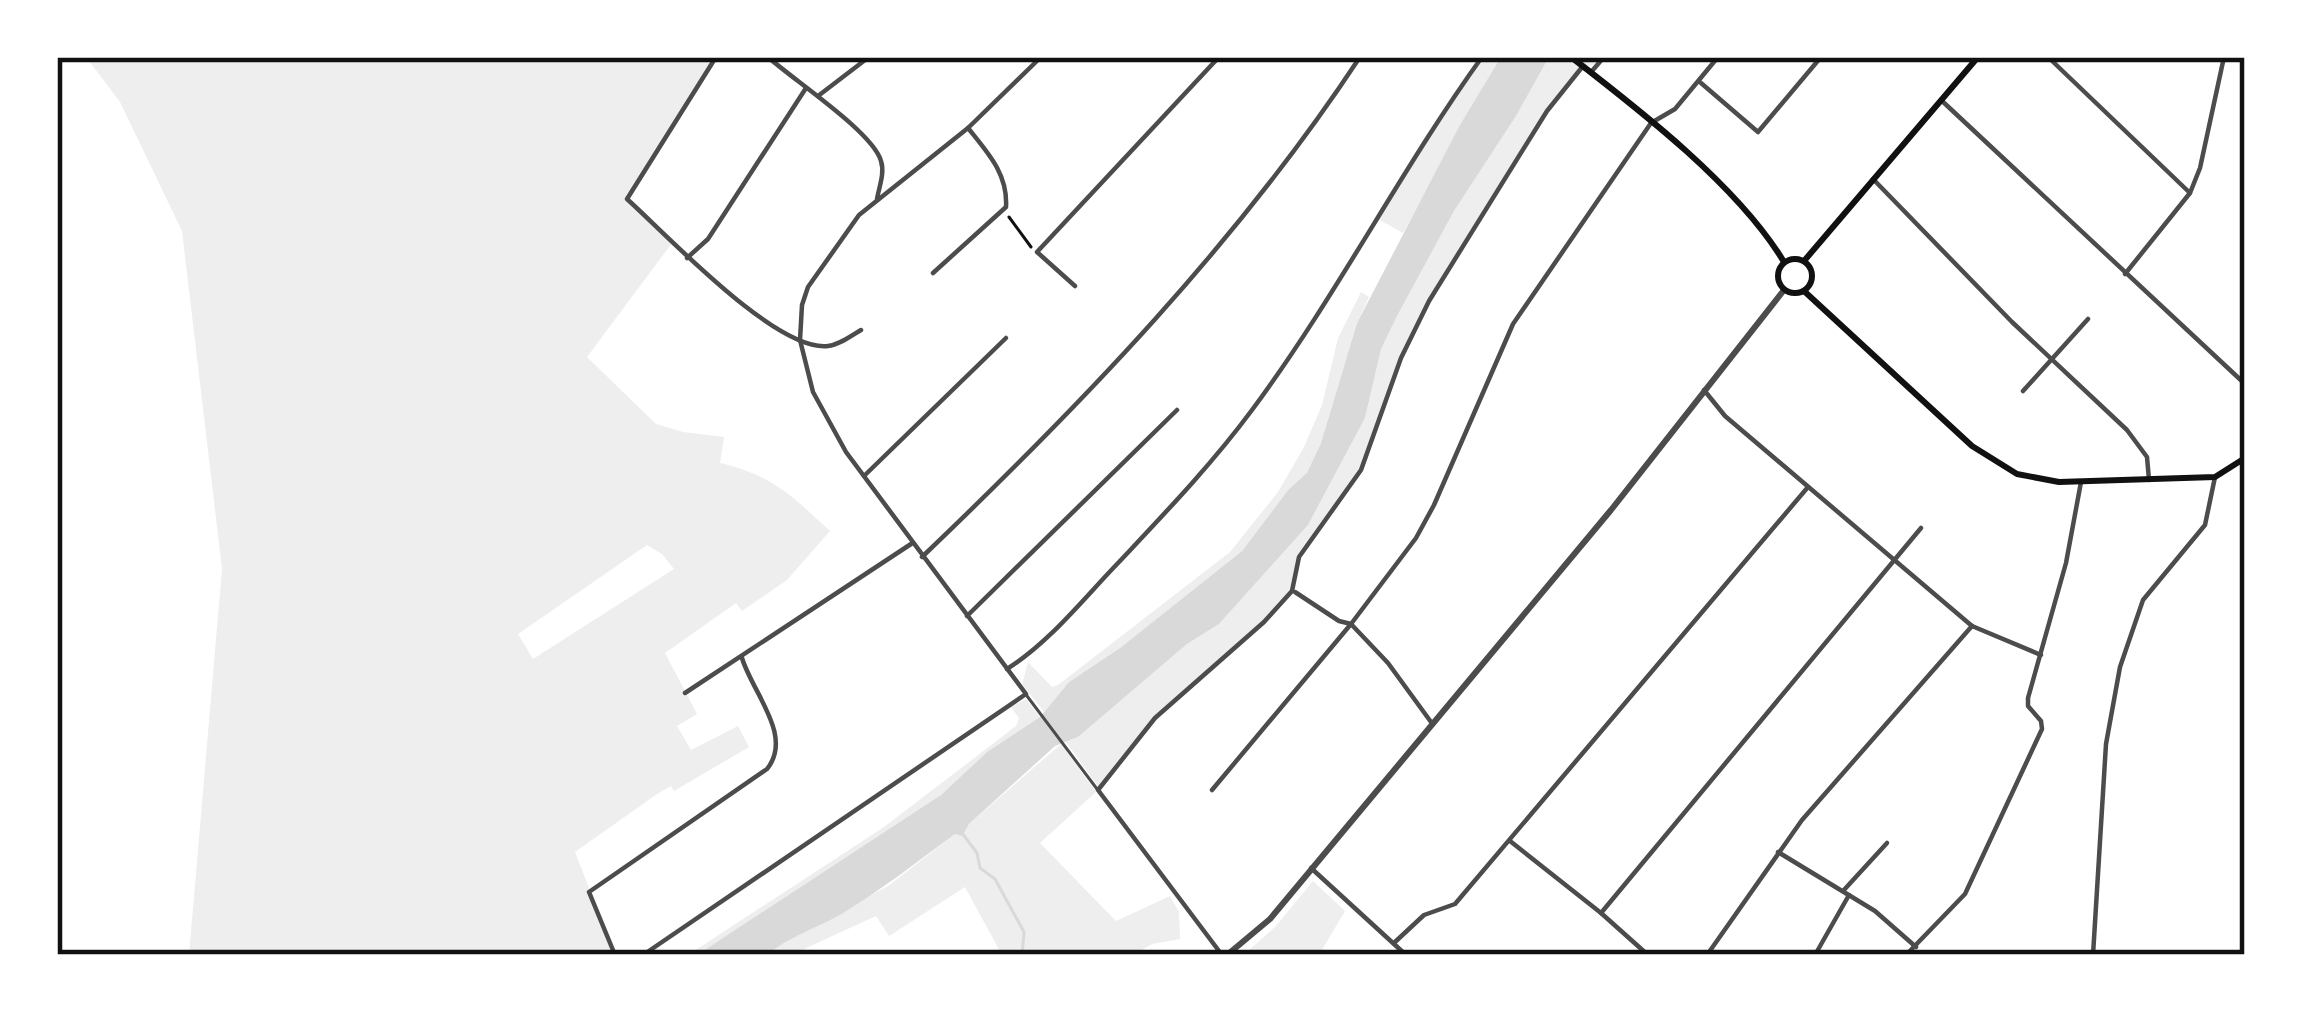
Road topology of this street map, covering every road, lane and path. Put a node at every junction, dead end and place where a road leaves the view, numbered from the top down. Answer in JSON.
{"nodes":[{"id":1,"x":716,"y":57,"type":"edge"},
{"id":2,"x":767,"y":57,"type":"edge"},
{"id":3,"x":869,"y":57,"type":"edge"},
{"id":4,"x":1041,"y":57,"type":"edge"},
{"id":5,"x":1219,"y":57,"type":"edge"},
{"id":6,"x":1360,"y":57,"type":"edge"},
{"id":7,"x":1482,"y":57,"type":"edge"},
{"id":8,"x":1571,"y":57,"type":"edge"},
{"id":9,"x":1604,"y":57,"type":"edge"},
{"id":10,"x":1718,"y":57,"type":"edge"},
{"id":11,"x":1821,"y":57,"type":"edge"},
{"id":12,"x":1978,"y":57,"type":"edge"},
{"id":13,"x":2048,"y":57,"type":"edge"},
{"id":14,"x":2224,"y":57,"type":"edge"},
{"id":15,"x":1587,"y":69,"type":"junction"},
{"id":16,"x":1699,"y":82,"type":"junction"},
{"id":17,"x":806,"y":88,"type":"junction"},
{"id":18,"x":818,"y":96,"type":"junction"},
{"id":19,"x":1941,"y":100,"type":"junction"},
{"id":20,"x":1651,"y":122,"type":"junction"},
{"id":21,"x":968,"y":128,"type":"junction"},
{"id":22,"x":1872,"y":179,"type":"junction"},
{"id":23,"x":2190,"y":193,"type":"junction"},
{"id":24,"x":877,"y":199,"type":"junction"},
{"id":25,"x":1006,"y":207,"type":"junction"},
{"id":26,"x":1037,"y":252,"type":"junction"},
{"id":27,"x":687,"y":258,"type":"junction"},
{"id":28,"x":1784,"y":262,"type":"junction"},
{"id":29,"x":1804,"y":262,"type":"junction"},
{"id":30,"x":933,"y":273,"type":"dead end"},
{"id":31,"x":2125,"y":274,"type":"junction"},
{"id":32,"x":1075,"y":286,"type":"dead end"},
{"id":33,"x":1784,"y":290,"type":"junction"},
{"id":34,"x":1804,"y":291,"type":"junction"},
{"id":35,"x":2088,"y":319,"type":"dead end"},
{"id":36,"x":861,"y":330,"type":"dead end"},
{"id":37,"x":1006,"y":338,"type":"dead end"},
{"id":38,"x":800,"y":340,"type":"junction"},
{"id":39,"x":2052,"y":359,"type":"junction"},
{"id":40,"x":2245,"y":384,"type":"edge"},
{"id":41,"x":1704,"y":390,"type":"junction"},
{"id":42,"x":2023,"y":391,"type":"dead end"},
{"id":43,"x":1177,"y":410,"type":"dead end"},
{"id":44,"x":2245,"y":458,"type":"edge"},
{"id":45,"x":862,"y":477,"type":"junction"},
{"id":46,"x":2215,"y":477,"type":"junction"},
{"id":47,"x":2149,"y":480,"type":"junction"},
{"id":48,"x":2081,"y":482,"type":"junction"},
{"id":49,"x":1808,"y":487,"type":"junction"},
{"id":50,"x":1921,"y":527,"type":"dead end"},
{"id":51,"x":911,"y":544,"type":"junction"},
{"id":52,"x":922,"y":557,"type":"junction"},
{"id":53,"x":1894,"y":561,"type":"junction"},
{"id":54,"x":1292,"y":591,"type":"junction"},
{"id":55,"x":967,"y":616,"type":"junction"},
{"id":56,"x":1351,"y":624,"type":"junction"},
{"id":57,"x":1972,"y":626,"type":"junction"},
{"id":58,"x":2041,"y":655,"type":"junction"},
{"id":59,"x":742,"y":658,"type":"junction"},
{"id":60,"x":1007,"y":669,"type":"junction"},
{"id":61,"x":685,"y":693,"type":"dead end"},
{"id":62,"x":1026,"y":694,"type":"junction"},
{"id":63,"x":1431,"y":722,"type":"junction"},
{"id":64,"x":1098,"y":790,"type":"junction"},
{"id":65,"x":1212,"y":790,"type":"dead end"},
{"id":66,"x":1510,"y":842,"type":"junction"},
{"id":67,"x":1887,"y":843,"type":"dead end"},
{"id":68,"x":1777,"y":852,"type":"junction"},
{"id":69,"x":1311,"y":868,"type":"junction"},
{"id":70,"x":1846,"y":893,"type":"junction"},
{"id":71,"x":1601,"y":913,"type":"junction"},
{"id":72,"x":1395,"y":942,"type":"junction"},
{"id":73,"x":1916,"y":947,"type":"junction"},
{"id":74,"x":615,"y":955,"type":"edge"},
{"id":75,"x":643,"y":955,"type":"edge"},
{"id":76,"x":1224,"y":955,"type":"edge"},
{"id":77,"x":1406,"y":955,"type":"edge"},
{"id":78,"x":1648,"y":955,"type":"edge"},
{"id":79,"x":1707,"y":955,"type":"edge"},
{"id":80,"x":1815,"y":955,"type":"edge"},
{"id":81,"x":1906,"y":955,"type":"edge"},
{"id":82,"x":2092,"y":955,"type":"edge"}],
"edges":[{"from":1,"to":27,"type":"street"},
{"from":2,"to":17,"type":"street"},
{"from":3,"to":18,"type":"street"},
{"from":4,"to":21,"type":"street"},
{"from":5,"to":26,"type":"street"},
{"from":6,"to":52,"type":"street"},
{"from":7,"to":60,"type":"street"},
{"from":8,"to":15,"type":"main road"},
{"from":9,"to":15,"type":"street"},
{"from":10,"to":16,"type":"street"},
{"from":11,"to":16,"type":"street"},
{"from":12,"to":19,"type":"main road"},
{"from":13,"to":23,"type":"street"},
{"from":14,"to":23,"type":"street"},
{"from":15,"to":20,"type":"main road"},
{"from":15,"to":54,"type":"street"},
{"from":16,"to":20,"type":"street"},
{"from":17,"to":18,"type":"street"},
{"from":17,"to":27,"type":"street"},
{"from":18,"to":24,"type":"street"},
{"from":19,"to":22,"type":"main road"},
{"from":19,"to":31,"type":"street"},
{"from":20,"to":28,"type":"main road"},
{"from":20,"to":56,"type":"street"},
{"from":21,"to":24,"type":"street"},
{"from":21,"to":25,"type":"street"},
{"from":22,"to":29,"type":"main road"},
{"from":22,"to":39,"type":"street"},
{"from":23,"to":31,"type":"street"},
{"from":24,"to":38,"type":"street"},
{"from":25,"to":26,"type":"path"},
{"from":25,"to":30,"type":"street"},
{"from":26,"to":32,"type":"street"},
{"from":27,"to":38,"type":"street"},
{"from":28,"to":29,"type":"main road"},
{"from":28,"to":33,"type":"main road"},
{"from":29,"to":34,"type":"main road"},
{"from":31,"to":40,"type":"street"},
{"from":33,"to":34,"type":"main road"},
{"from":33,"to":41,"type":"street"},
{"from":34,"to":48,"type":"main road"},
{"from":35,"to":39,"type":"street"},
{"from":36,"to":38,"type":"street"},
{"from":37,"to":45,"type":"street"},
{"from":38,"to":45,"type":"street"},
{"from":39,"to":42,"type":"street"},
{"from":39,"to":47,"type":"street"},
{"from":41,"to":49,"type":"street"},
{"from":41,"to":63,"type":"street"},
{"from":43,"to":55,"type":"street"},
{"from":44,"to":46,"type":"main road"},
{"from":45,"to":51,"type":"street"},
{"from":46,"to":47,"type":"main road"},
{"from":46,"to":82,"type":"street"},
{"from":47,"to":48,"type":"main road"},
{"from":48,"to":58,"type":"street"},
{"from":49,"to":53,"type":"street"},
{"from":49,"to":66,"type":"street"},
{"from":50,"to":53,"type":"street"},
{"from":51,"to":52,"type":"street"},
{"from":51,"to":59,"type":"street"},
{"from":52,"to":55,"type":"street"},
{"from":53,"to":57,"type":"street"},
{"from":53,"to":71,"type":"street"},
{"from":54,"to":56,"type":"street"},
{"from":54,"to":64,"type":"street"},
{"from":55,"to":60,"type":"street"},
{"from":56,"to":63,"type":"street"},
{"from":56,"to":65,"type":"street"},
{"from":57,"to":58,"type":"street"},
{"from":57,"to":68,"type":"street"},
{"from":58,"to":73,"type":"street"},
{"from":59,"to":61,"type":"street"},
{"from":59,"to":74,"type":"street"},
{"from":60,"to":62,"type":"street"},
{"from":62,"to":64,"type":"street"},
{"from":62,"to":75,"type":"street"},
{"from":63,"to":69,"type":"street"},
{"from":64,"to":76,"type":"street"},
{"from":66,"to":71,"type":"street"},
{"from":66,"to":72,"type":"street"},
{"from":67,"to":70,"type":"street"},
{"from":68,"to":70,"type":"street"},
{"from":68,"to":79,"type":"street"},
{"from":69,"to":72,"type":"street"},
{"from":69,"to":76,"type":"street"},
{"from":70,"to":73,"type":"street"},
{"from":70,"to":80,"type":"street"},
{"from":71,"to":78,"type":"street"},
{"from":72,"to":77,"type":"street"},
{"from":73,"to":81,"type":"street"}]}
